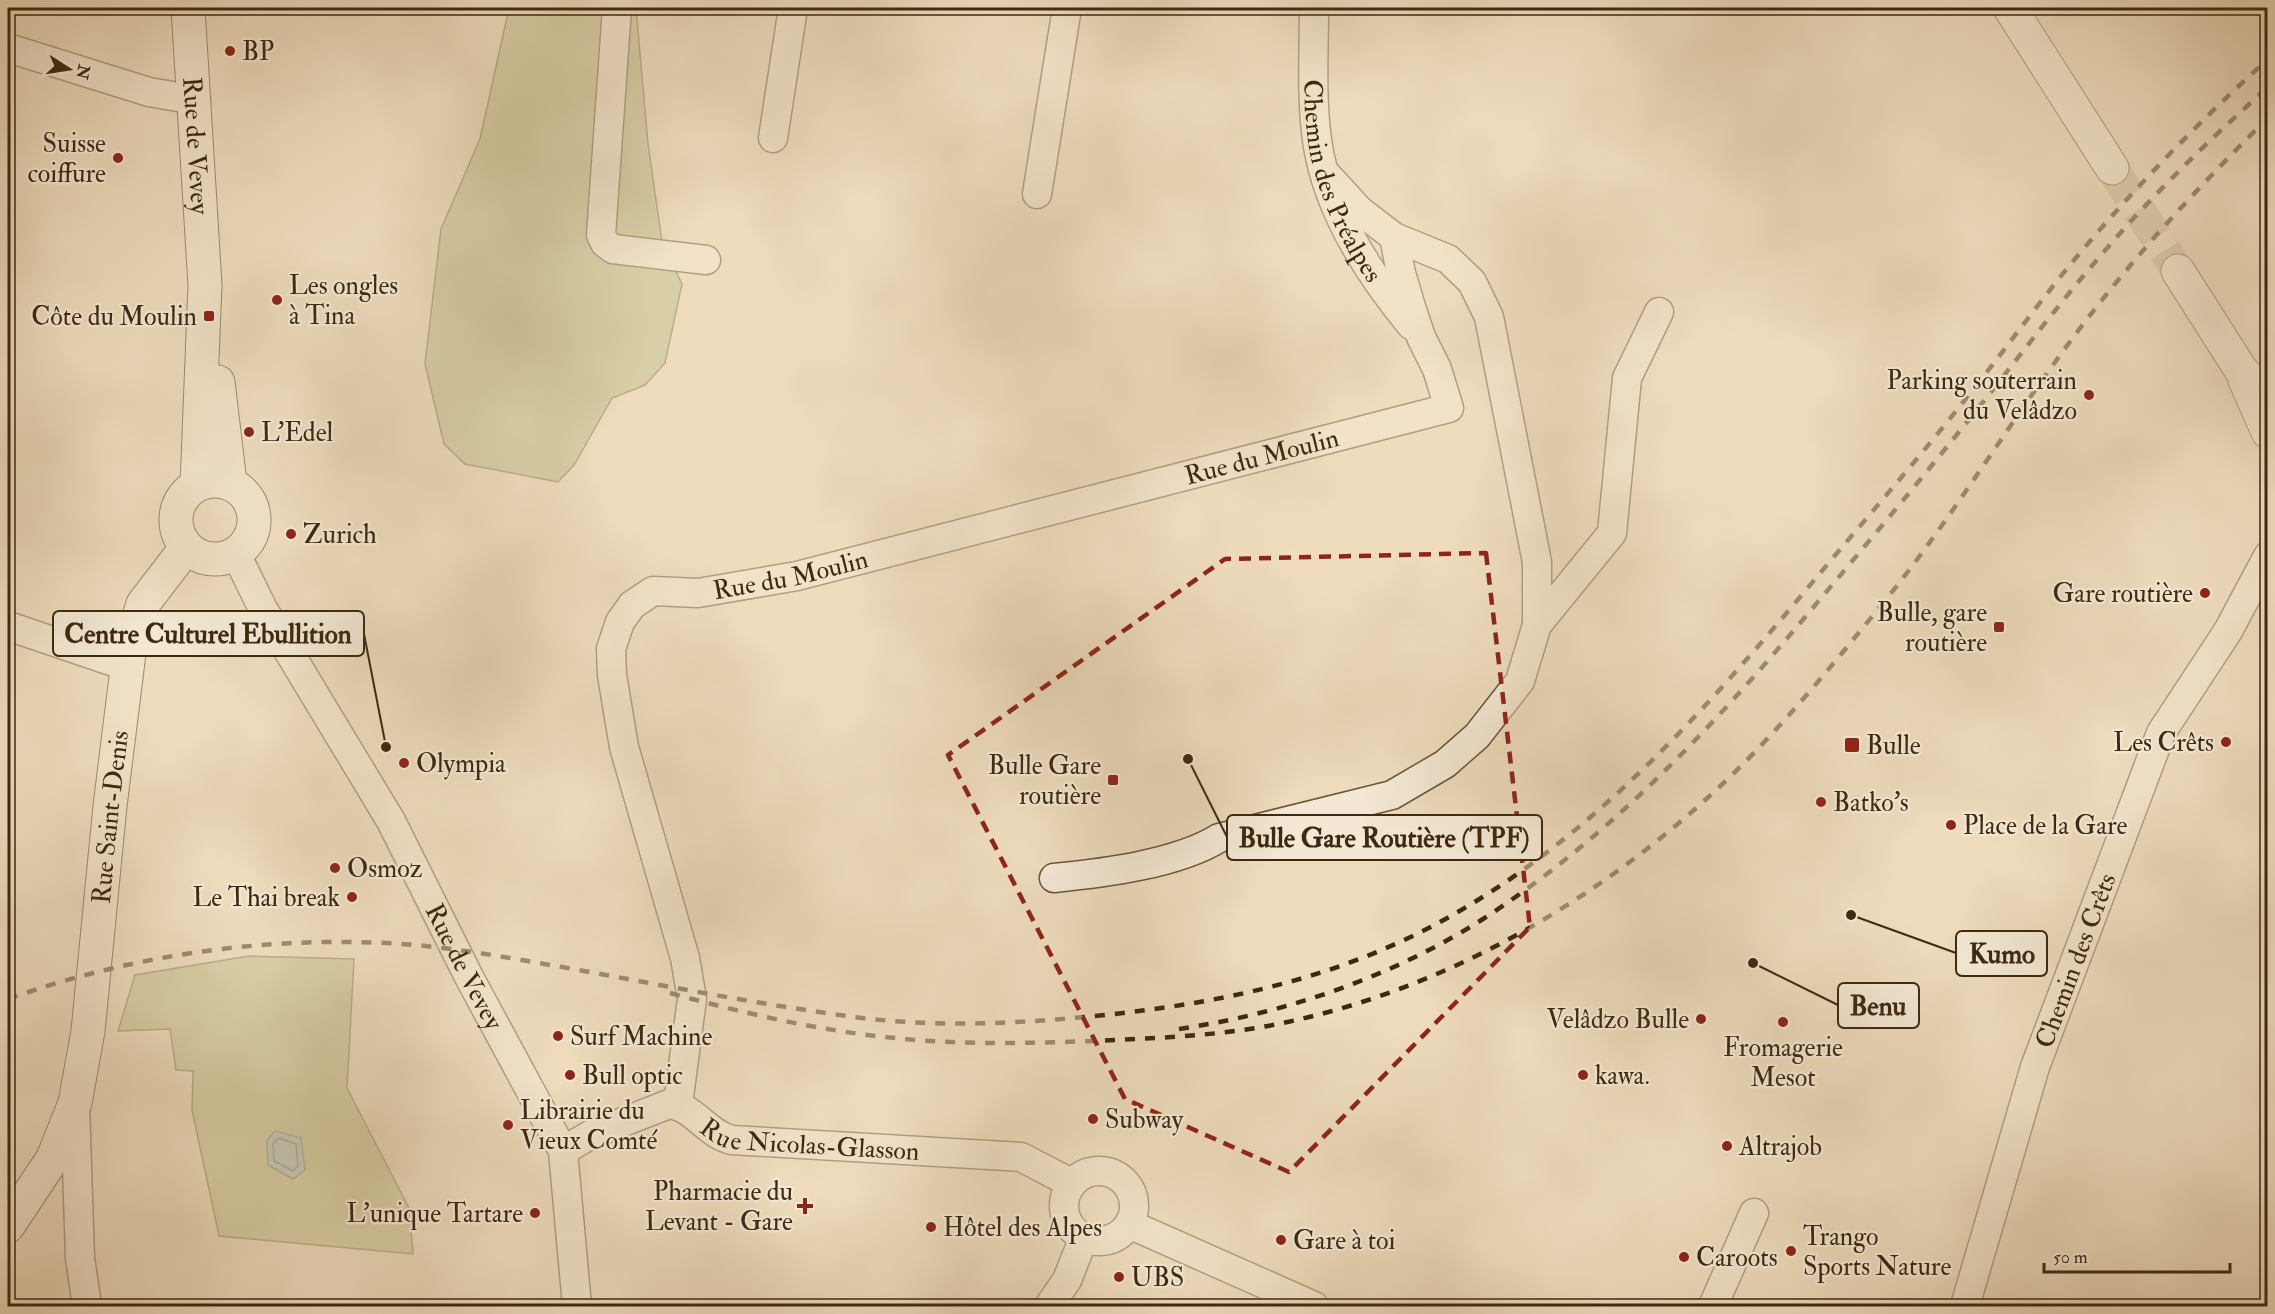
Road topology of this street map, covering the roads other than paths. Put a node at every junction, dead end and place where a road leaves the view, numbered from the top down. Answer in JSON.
{"nodes":[{"id":1,"x":188,"y":8,"type":"edge"},
{"id":2,"x":616,"y":8,"type":"edge"},
{"id":3,"x":793,"y":8,"type":"edge"},
{"id":4,"x":1067,"y":8,"type":"edge"},
{"id":5,"x":1314,"y":8,"type":"edge"},
{"id":6,"x":2010,"y":8,"type":"edge"},
{"id":7,"x":8,"y":48,"type":"edge"},
{"id":8,"x":195,"y":100,"type":"junction"},
{"id":9,"x":772,"y":138,"type":"dead end"},
{"id":10,"x":2112,"y":168,"type":"tunnel mouth"},
{"id":11,"x":1325,"y":173,"type":"junction"},
{"id":12,"x":1037,"y":194,"type":"dead end"},
{"id":13,"x":1394,"y":237,"type":"junction"},
{"id":14,"x":706,"y":260,"type":"dead end"},
{"id":15,"x":2178,"y":271,"type":"tunnel mouth"},
{"id":16,"x":205,"y":285,"type":"junction"},
{"id":17,"x":1659,"y":312,"type":"dead end"},
{"id":18,"x":1421,"y":337,"type":"junction"},
{"id":19,"x":2241,"y":370,"type":"junction"},
{"id":20,"x":2268,"y":399,"type":"edge"},
{"id":21,"x":1449,"y":408,"type":"joint"},
{"id":22,"x":2268,"y":432,"type":"edge"},
{"id":23,"x":230,"y":483,"type":"junction"},
{"id":24,"x":197,"y":484,"type":"junction"},
{"id":25,"x":186,"y":548,"type":"junction"},
{"id":26,"x":236,"y":554,"type":"junction"},
{"id":27,"x":2268,"y":556,"type":"edge"},
{"id":28,"x":2268,"y":602,"type":"edge"},
{"id":29,"x":1537,"y":625,"type":"junction"},
{"id":30,"x":8,"y":627,"type":"edge"},
{"id":31,"x":2228,"y":631,"type":"junction"},
{"id":32,"x":127,"y":664,"type":"junction"},
{"id":33,"x":1219,"y":838,"type":"dead end"},
{"id":34,"x":75,"y":1103,"type":"junction"},
{"id":35,"x":678,"y":1104,"type":"junction"},
{"id":36,"x":563,"y":1151,"type":"junction"},
{"id":37,"x":1071,"y":1183,"type":"junction"},
{"id":38,"x":1754,"y":1213,"type":"dead end"},
{"id":39,"x":1129,"y":1224,"type":"junction"},
{"id":40,"x":8,"y":1226,"type":"edge"},
{"id":41,"x":1084,"y":1237,"type":"junction"},
{"id":42,"x":87,"y":1306,"type":"edge"},
{"id":43,"x":577,"y":1306,"type":"edge"},
{"id":44,"x":1048,"y":1306,"type":"edge"},
{"id":45,"x":1314,"y":1306,"type":"edge"},
{"id":46,"x":1713,"y":1306,"type":"edge"},
{"id":47,"x":1965,"y":1306,"type":"edge"}],
"edges":[{"from":1,"to":8,"type":"main road","name":"Rue de Vevey"},
{"from":2,"to":14,"type":"street"},
{"from":3,"to":9,"type":"street"},
{"from":4,"to":12,"type":"street"},
{"from":5,"to":11,"type":"street","name":"Chemin des Préalpes"},
{"from":6,"to":10,"type":"main road"},
{"from":7,"to":8,"type":"street"},
{"from":8,"to":16,"type":"main road","name":"Rue de Vevey"},
{"from":11,"to":13,"type":"street"},
{"from":11,"to":18,"type":"street","name":"Chemin des Préalpes"},
{"from":13,"to":18,"type":"street","name":"Chemin des Préalpes"},
{"from":13,"to":29,"type":"street"},
{"from":15,"to":19,"type":"main road"},
{"from":16,"to":23,"type":"main road","name":"Rue de Vevey"},
{"from":16,"to":24,"type":"main road","name":"Rue de Vevey"},
{"from":17,"to":29,"type":"street"},
{"from":18,"to":21,"type":"street","name":"Chemin des Préalpes"},
{"from":19,"to":20,"type":"main road"},
{"from":19,"to":22,"type":"main road"},
{"from":21,"to":35,"type":"street","name":"Rue du Moulin"},
{"from":23,"to":24,"type":"main road"},
{"from":23,"to":26,"type":"main road"},
{"from":24,"to":25,"type":"main road"},
{"from":25,"to":26,"type":"main road"},
{"from":25,"to":32,"type":"main road","name":"Rue Saint-Denis"},
{"from":26,"to":36,"type":"street","name":"Rue de Vevey"},
{"from":27,"to":31,"type":"street","name":"Chemin des Crêts"},
{"from":28,"to":31,"type":"street","name":"Chemin des Crêts"},
{"from":29,"to":33,"type":"street"},
{"from":30,"to":32,"type":"street"},
{"from":31,"to":47,"type":"street","name":"Chemin des Crêts"},
{"from":32,"to":34,"type":"main road","name":"Rue Saint-Denis"},
{"from":34,"to":40,"type":"main road","name":"Rue Saint-Denis"},
{"from":34,"to":42,"type":"street","name":"Rue Saint-Denis"},
{"from":35,"to":36,"type":"street","name":"Rue Nicolas-Glasson"},
{"from":35,"to":37,"type":"street","name":"Rue Nicolas-Glasson"},
{"from":36,"to":43,"type":"street","name":"Rue de Vevey"},
{"from":37,"to":39,"type":"street"},
{"from":37,"to":41,"type":"street"},
{"from":38,"to":46,"type":"street"},
{"from":39,"to":41,"type":"street"},
{"from":39,"to":45,"type":"street"},
{"from":41,"to":44,"type":"street"}]}
